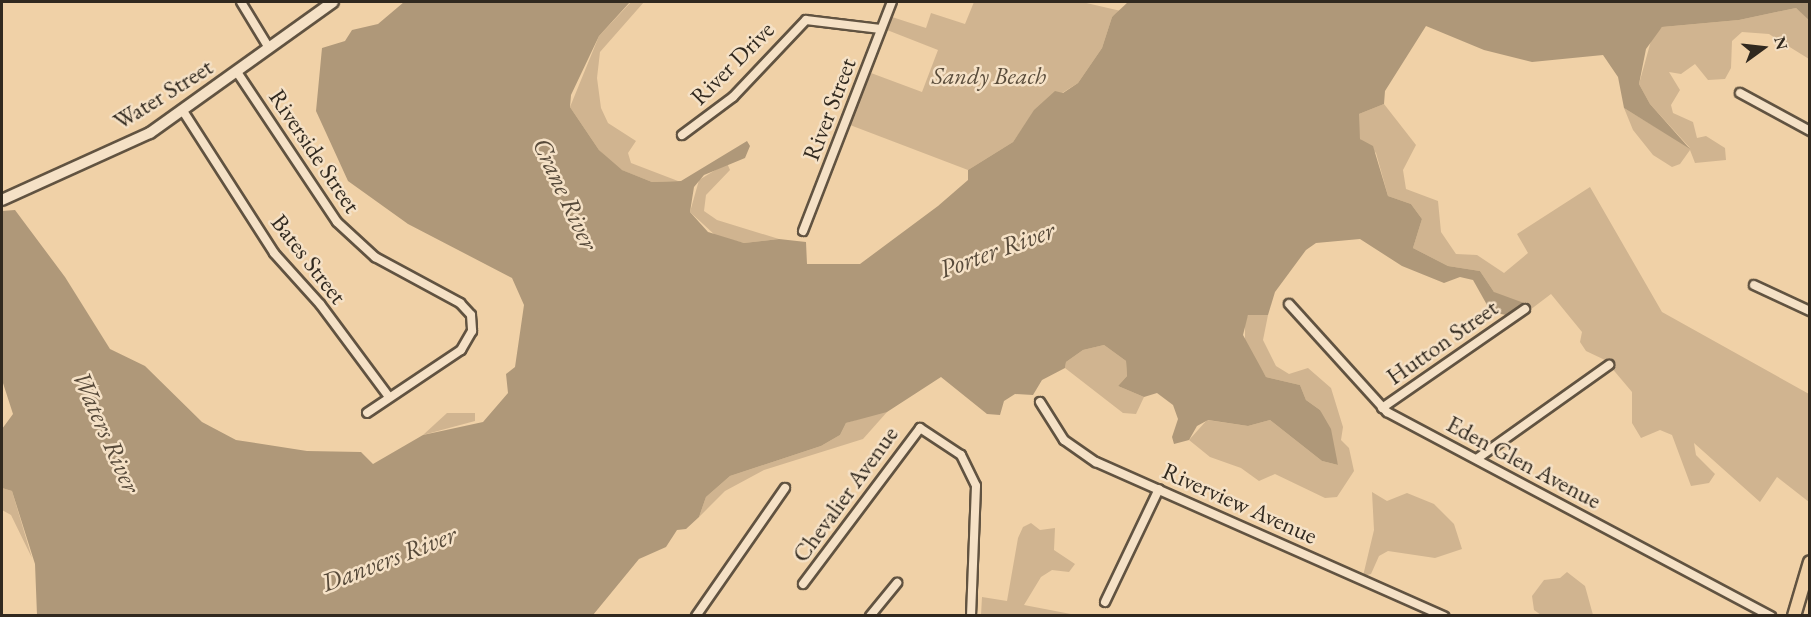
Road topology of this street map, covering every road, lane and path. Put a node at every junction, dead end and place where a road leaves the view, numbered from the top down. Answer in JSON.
{"nodes":[{"id":1,"x":240,"y":2,"type":"edge"},
{"id":2,"x":333,"y":2,"type":"edge"},
{"id":3,"x":892,"y":2,"type":"edge"},
{"id":4,"x":880,"y":29,"type":"junction"},
{"id":5,"x":269,"y":48,"type":"junction"},
{"id":6,"x":237,"y":72,"type":"junction"},
{"id":7,"x":1740,"y":93,"type":"dead end"},
{"id":8,"x":183,"y":111,"type":"junction"},
{"id":9,"x":1809,"y":131,"type":"edge"},
{"id":10,"x":682,"y":135,"type":"dead end"},
{"id":11,"x":6,"y":198,"type":"edge"},
{"id":12,"x":803,"y":231,"type":"dead end"},
{"id":13,"x":1754,"y":285,"type":"dead end"},
{"id":14,"x":1289,"y":304,"type":"dead end"},
{"id":15,"x":1525,"y":309,"type":"dead end"},
{"id":16,"x":1809,"y":311,"type":"edge"},
{"id":17,"x":1609,"y":365,"type":"dead end"},
{"id":18,"x":389,"y":397,"type":"junction"},
{"id":19,"x":1040,"y":402,"type":"dead end"},
{"id":20,"x":1382,"y":408,"type":"junction"},
{"id":21,"x":367,"y":413,"type":"dead end"},
{"id":22,"x":1478,"y":458,"type":"junction"},
{"id":23,"x":785,"y":488,"type":"dead end"},
{"id":24,"x":1158,"y":489,"type":"junction"},
{"id":25,"x":1809,"y":562,"type":"edge"},
{"id":26,"x":897,"y":583,"type":"dead end"},
{"id":27,"x":803,"y":584,"type":"dead end"},
{"id":28,"x":1105,"y":602,"type":"dead end"},
{"id":29,"x":696,"y":615,"type":"edge"},
{"id":30,"x":870,"y":615,"type":"edge"},
{"id":31,"x":971,"y":615,"type":"edge"},
{"id":32,"x":1444,"y":615,"type":"edge"},
{"id":33,"x":1771,"y":615,"type":"edge"},
{"id":34,"x":1794,"y":615,"type":"edge"}],
"edges":[{"from":1,"to":5,"type":"street"},
{"from":2,"to":5,"type":"main road","name":"Water Street"},
{"from":3,"to":4,"type":"street","name":"River Street"},
{"from":4,"to":10,"type":"street","name":"River Drive"},
{"from":4,"to":12,"type":"street","name":"River Street"},
{"from":5,"to":6,"type":"main road","name":"Water Street"},
{"from":6,"to":8,"type":"main road","name":"Water Street"},
{"from":6,"to":18,"type":"street","name":"Riverside Street"},
{"from":7,"to":9,"type":"street"},
{"from":8,"to":11,"type":"main road","name":"Water Street"},
{"from":8,"to":18,"type":"street","name":"Bates Street"},
{"from":13,"to":16,"type":"street"},
{"from":14,"to":20,"type":"street","name":"Eden Glen Avenue"},
{"from":15,"to":20,"type":"street","name":"Hutton Street"},
{"from":17,"to":22,"type":"street"},
{"from":18,"to":21,"type":"street","name":"Riverside Street"},
{"from":19,"to":24,"type":"street","name":"Riverview Avenue"},
{"from":20,"to":22,"type":"street","name":"Eden Glen Avenue"},
{"from":22,"to":33,"type":"street","name":"Eden Glen Avenue"},
{"from":23,"to":29,"type":"street"},
{"from":24,"to":28,"type":"street"},
{"from":24,"to":32,"type":"street","name":"Riverview Avenue"},
{"from":25,"to":34,"type":"main road"},
{"from":26,"to":30,"type":"street"},
{"from":27,"to":31,"type":"street","name":"Chevalier Avenue"}]}
